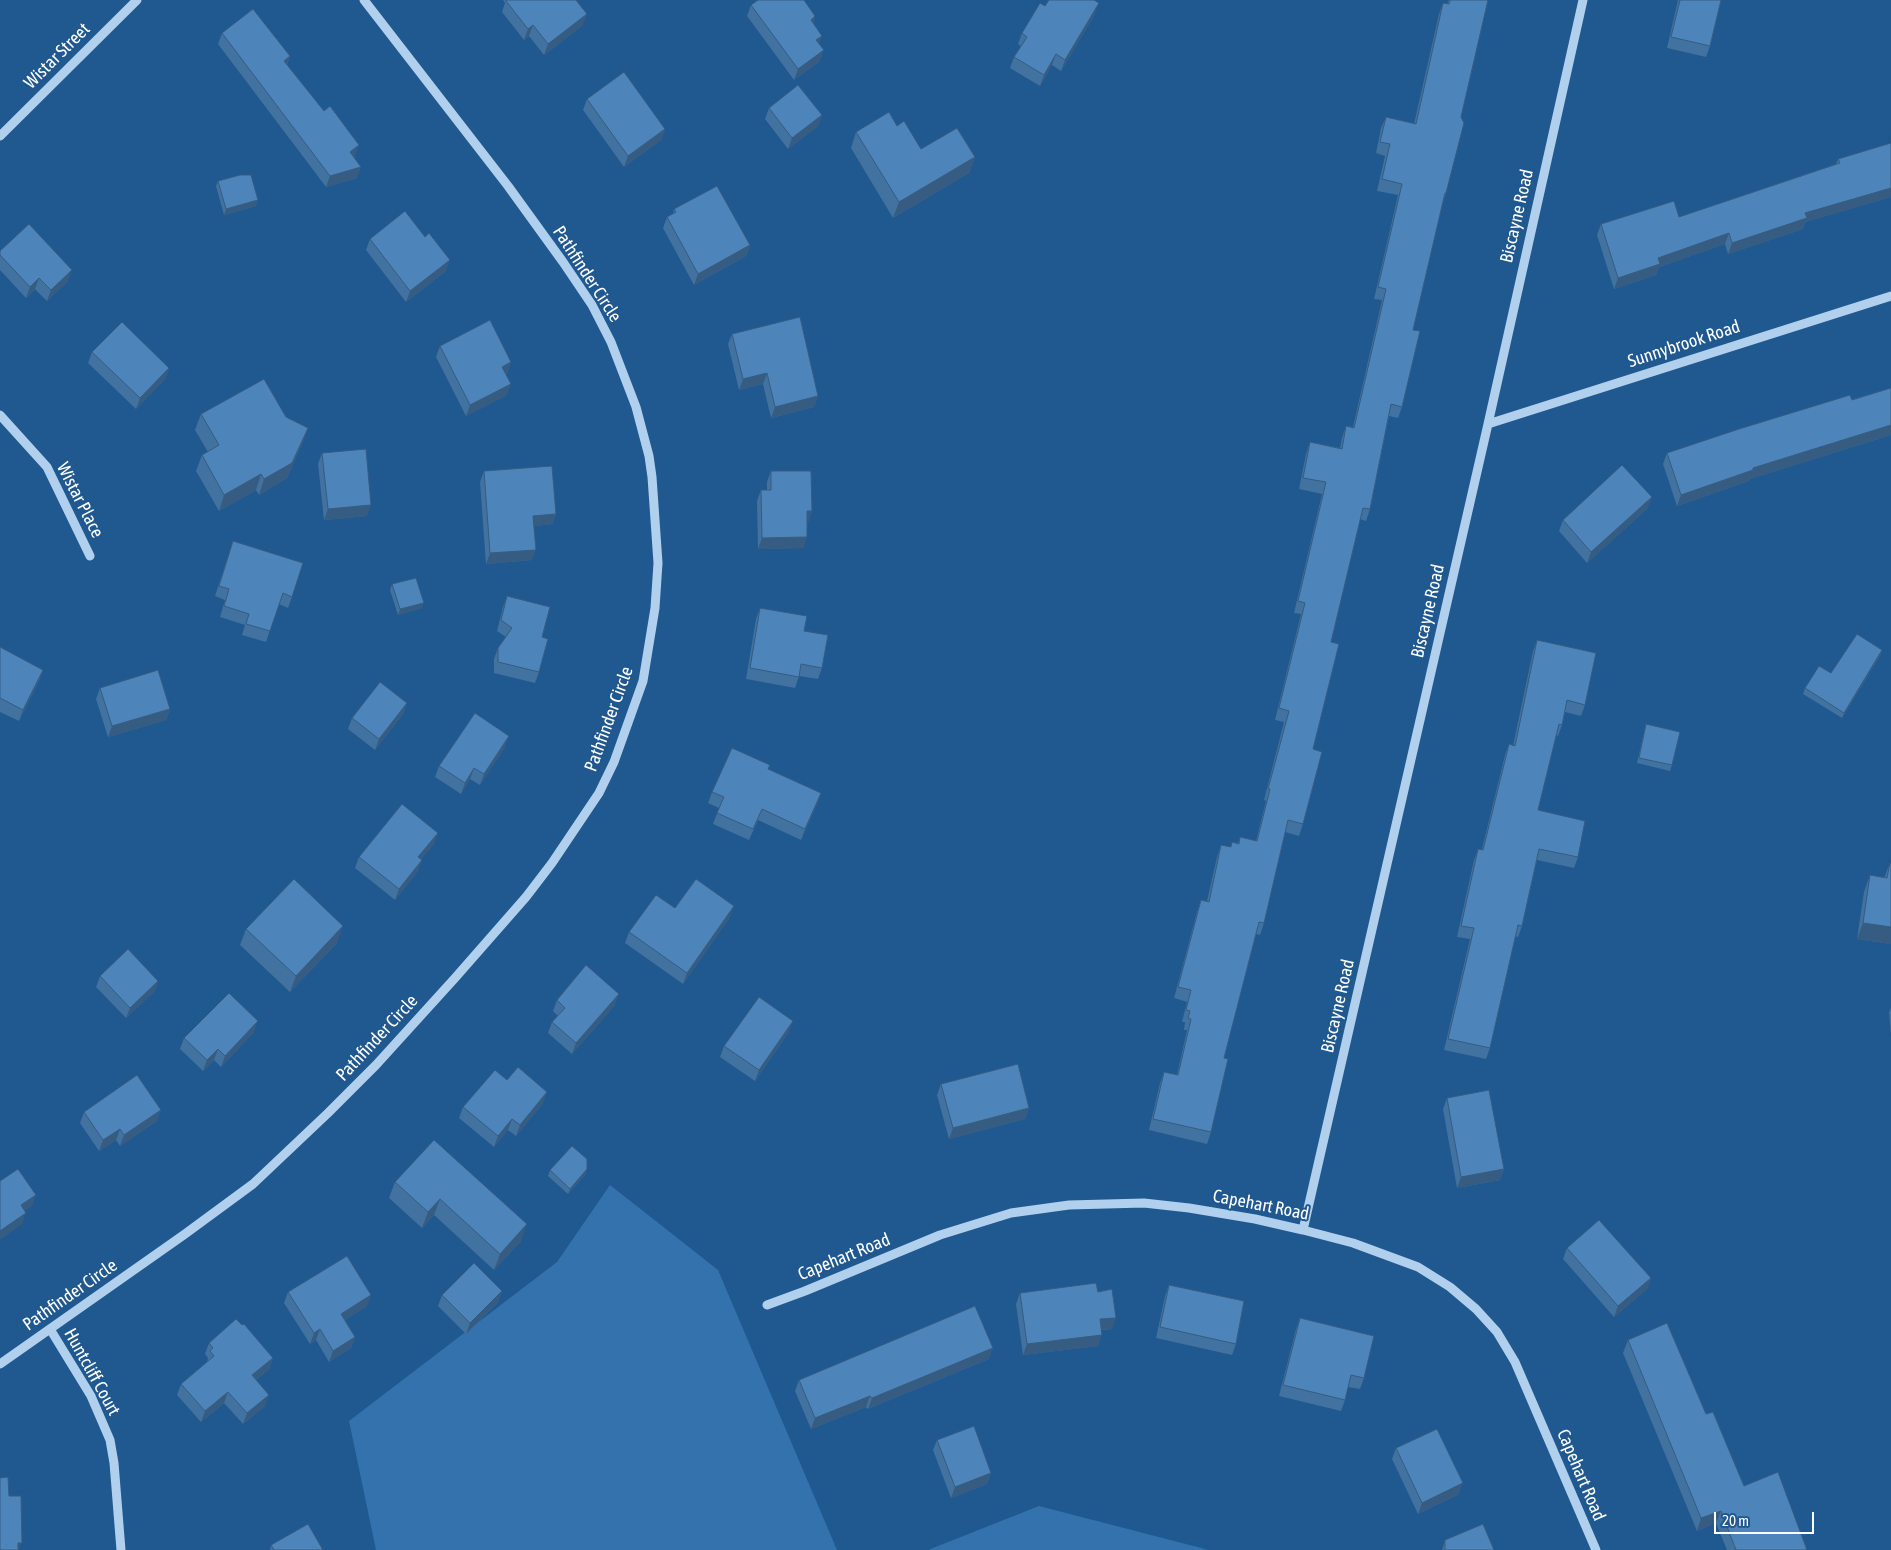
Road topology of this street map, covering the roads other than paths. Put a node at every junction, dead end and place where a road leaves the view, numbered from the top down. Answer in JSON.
{"nodes":[{"id":1,"x":137,"y":0,"type":"edge"},
{"id":2,"x":364,"y":0,"type":"edge"},
{"id":3,"x":1582,"y":0,"type":"edge"},
{"id":4,"x":0,"y":136,"type":"edge"},
{"id":5,"x":1891,"y":296,"type":"edge"},
{"id":6,"x":0,"y":414,"type":"edge"},
{"id":7,"x":1488,"y":424,"type":"junction"},
{"id":8,"x":90,"y":556,"type":"dead end"},
{"id":9,"x":1303,"y":1230,"type":"junction"},
{"id":10,"x":767,"y":1305,"type":"dead end"},
{"id":11,"x":50,"y":1329,"type":"junction"},
{"id":12,"x":0,"y":1364,"type":"edge"},
{"id":13,"x":121,"y":1550,"type":"edge"},
{"id":14,"x":1596,"y":1550,"type":"edge"}],
"edges":[{"from":1,"to":4,"type":"street","name":"Wistar Street"},
{"from":2,"to":11,"type":"street","name":"Pathfinder Circle"},
{"from":3,"to":7,"type":"street","name":"Biscayne Road"},
{"from":5,"to":7,"type":"street","name":"Sunnybrook Road"},
{"from":6,"to":8,"type":"street","name":"Wistar Place"},
{"from":7,"to":9,"type":"street","name":"Biscayne Road"},
{"from":9,"to":10,"type":"street","name":"Capehart Road"},
{"from":9,"to":14,"type":"street","name":"Capehart Road"},
{"from":11,"to":12,"type":"street","name":"Pathfinder Circle"},
{"from":11,"to":13,"type":"street","name":"Huntcliff Court"}]}
